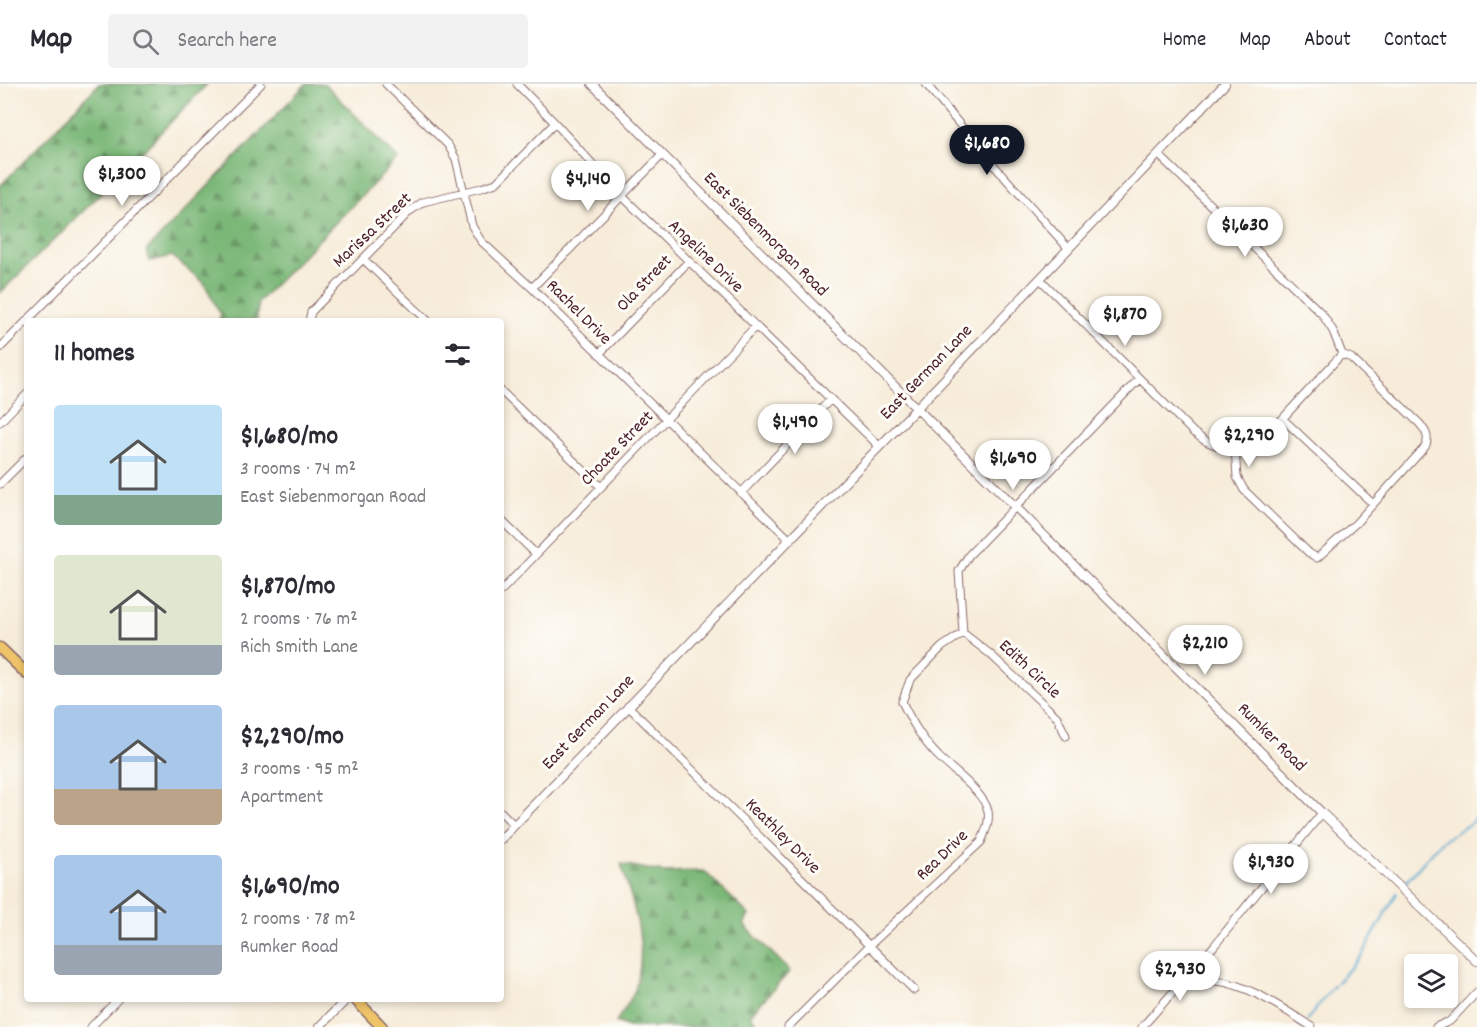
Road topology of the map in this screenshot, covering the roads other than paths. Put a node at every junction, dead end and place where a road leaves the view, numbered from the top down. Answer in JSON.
{"nodes":[{"id":1,"x":261,"y":84,"type":"edge"},
{"id":2,"x":386,"y":84,"type":"edge"},
{"id":3,"x":517,"y":84,"type":"edge"},
{"id":4,"x":592,"y":84,"type":"edge"},
{"id":5,"x":926,"y":84,"type":"edge"},
{"id":6,"x":1225,"y":84,"type":"edge"},
{"id":7,"x":555,"y":123,"type":"junction"},
{"id":8,"x":662,"y":155,"type":"junction"},
{"id":9,"x":1159,"y":155,"type":"junction"},
{"id":10,"x":464,"y":191,"type":"junction"},
{"id":11,"x":621,"y":195,"type":"junction"},
{"id":12,"x":1069,"y":249,"type":"junction"},
{"id":13,"x":363,"y":259,"type":"junction"},
{"id":14,"x":688,"y":262,"type":"junction"},
{"id":15,"x":1040,"y":279,"type":"junction"},
{"id":16,"x":532,"y":288,"type":"junction"},
{"id":17,"x":30,"y":318,"type":"edge"},
{"id":18,"x":310,"y":318,"type":"edge"},
{"id":19,"x":425,"y":318,"type":"edge"},
{"id":20,"x":24,"y":324,"type":"edge"},
{"id":21,"x":755,"y":327,"type":"junction"},
{"id":22,"x":0,"y":348,"type":"edge"},
{"id":23,"x":599,"y":354,"type":"junction"},
{"id":24,"x":1342,"y":354,"type":"junction"},
{"id":25,"x":1139,"y":379,"type":"junction"},
{"id":26,"x":504,"y":394,"type":"edge"},
{"id":27,"x":24,"y":397,"type":"edge"},
{"id":28,"x":830,"y":400,"type":"junction"},
{"id":29,"x":916,"y":409,"type":"junction"},
{"id":30,"x":1284,"y":419,"type":"junction"},
{"id":31,"x":666,"y":420,"type":"junction"},
{"id":32,"x":0,"y":422,"type":"edge"},
{"id":33,"x":879,"y":446,"type":"junction"},
{"id":34,"x":1235,"y":448,"type":"junction"},
{"id":35,"x":24,"y":459,"type":"edge"},
{"id":36,"x":0,"y":484,"type":"edge"},
{"id":37,"x":601,"y":487,"type":"junction"},
{"id":38,"x":741,"y":493,"type":"junction"},
{"id":39,"x":1373,"y":504,"type":"junction"},
{"id":40,"x":1015,"y":506,"type":"junction"},
{"id":41,"x":504,"y":523,"type":"edge"},
{"id":42,"x":789,"y":539,"type":"junction"},
{"id":43,"x":536,"y":554,"type":"junction"},
{"id":44,"x":504,"y":588,"type":"edge"},
{"id":45,"x":963,"y":633,"type":"junction"},
{"id":46,"x":0,"y":648,"type":"edge"},
{"id":47,"x":24,"y":671,"type":"edge"},
{"id":48,"x":628,"y":706,"type":"junction"},
{"id":49,"x":1066,"y":736,"type":"dead end"},
{"id":50,"x":1322,"y":813,"type":"junction"},
{"id":51,"x":504,"y":815,"type":"edge"},
{"id":52,"x":514,"y":825,"type":"junction"},
{"id":53,"x":504,"y":836,"type":"edge"},
{"id":54,"x":870,"y":945,"type":"junction"},
{"id":55,"x":1477,"y":961,"type":"edge"},
{"id":56,"x":1182,"y":981,"type":"junction"},
{"id":57,"x":914,"y":990,"type":"dead end"},
{"id":58,"x":1477,"y":992,"type":"edge"},
{"id":59,"x":115,"y":1002,"type":"edge"},
{"id":60,"x":343,"y":1002,"type":"edge"},
{"id":61,"x":358,"y":1002,"type":"edge"},
{"id":62,"x":92,"y":1027,"type":"edge"},
{"id":63,"x":319,"y":1027,"type":"edge"},
{"id":64,"x":382,"y":1027,"type":"edge"},
{"id":65,"x":788,"y":1027,"type":"edge"},
{"id":66,"x":1142,"y":1027,"type":"edge"},
{"id":67,"x":1312,"y":1027,"type":"edge"},
{"id":68,"x":1436,"y":1027,"type":"edge"}],
"edges":[{"from":1,"to":17,"type":"street"},
{"from":2,"to":10,"type":"street","name":"Rachel Drive"},
{"from":3,"to":7,"type":"street","name":"Angeline Drive"},
{"from":4,"to":8,"type":"street","name":"East Siebenmorgan Road"},
{"from":5,"to":12,"type":"street"},
{"from":6,"to":9,"type":"street","name":"East German Lane"},
{"from":7,"to":10,"type":"street","name":"Marissa Street"},
{"from":7,"to":11,"type":"street","name":"Angeline Drive"},
{"from":8,"to":11,"type":"street"},
{"from":8,"to":29,"type":"street","name":"East Siebenmorgan Road"},
{"from":9,"to":12,"type":"street","name":"East German Lane"},
{"from":9,"to":24,"type":"street"},
{"from":10,"to":13,"type":"street","name":"Marissa Street"},
{"from":10,"to":16,"type":"street","name":"Rachel Drive"},
{"from":11,"to":14,"type":"street","name":"Angeline Drive"},
{"from":11,"to":16,"type":"street"},
{"from":12,"to":15,"type":"street","name":"East German Lane"},
{"from":13,"to":18,"type":"street","name":"Marissa Street"},
{"from":13,"to":19,"type":"street"},
{"from":14,"to":21,"type":"street","name":"Angeline Drive"},
{"from":14,"to":23,"type":"street","name":"Ola Street"},
{"from":15,"to":25,"type":"street"},
{"from":15,"to":29,"type":"street","name":"East German Lane"},
{"from":16,"to":23,"type":"street","name":"Rachel Drive"},
{"from":20,"to":22,"type":"street"},
{"from":21,"to":28,"type":"street","name":"Angeline Drive"},
{"from":21,"to":31,"type":"street","name":"Choate Street"},
{"from":23,"to":31,"type":"street","name":"Rachel Drive"},
{"from":24,"to":30,"type":"street"},
{"from":24,"to":39,"type":"street"},
{"from":25,"to":34,"type":"street"},
{"from":25,"to":40,"type":"street"},
{"from":26,"to":37,"type":"street"},
{"from":27,"to":32,"type":"street"},
{"from":28,"to":33,"type":"street","name":"Angeline Drive"},
{"from":28,"to":38,"type":"street"},
{"from":29,"to":33,"type":"street","name":"East German Lane"},
{"from":29,"to":40,"type":"street","name":"Rumker Road"},
{"from":30,"to":34,"type":"street"},
{"from":30,"to":39,"type":"street"},
{"from":31,"to":37,"type":"street","name":"Choate Street"},
{"from":31,"to":38,"type":"street","name":"Rachel Drive"},
{"from":33,"to":42,"type":"street","name":"East German Lane"},
{"from":34,"to":39,"type":"street"},
{"from":35,"to":36,"type":"street"},
{"from":37,"to":43,"type":"street","name":"Choate Street"},
{"from":38,"to":42,"type":"street","name":"Rachel Drive"},
{"from":40,"to":45,"type":"street"},
{"from":40,"to":50,"type":"street","name":"Rumker Road"},
{"from":41,"to":43,"type":"street"},
{"from":42,"to":48,"type":"street","name":"East German Lane"},
{"from":43,"to":44,"type":"street","name":"Choate Street"},
{"from":45,"to":49,"type":"street","name":"Edith Circle"},
{"from":45,"to":54,"type":"street","name":"Rea Drive"},
{"from":46,"to":47,"type":"highway"},
{"from":48,"to":52,"type":"street","name":"East German Lane"},
{"from":48,"to":54,"type":"street","name":"Keathley Drive"},
{"from":50,"to":55,"type":"street","name":"Rumker Road"},
{"from":50,"to":56,"type":"street"},
{"from":51,"to":52,"type":"street"},
{"from":52,"to":53,"type":"street","name":"East German Lane"},
{"from":54,"to":57,"type":"street","name":"Keathley Drive"},
{"from":54,"to":65,"type":"street","name":"Rea Drive"},
{"from":56,"to":66,"type":"street"},
{"from":56,"to":67,"type":"street"},
{"from":58,"to":68,"type":"street"},
{"from":59,"to":62,"type":"street"},
{"from":60,"to":63,"type":"street"},
{"from":61,"to":64,"type":"highway"}]}
